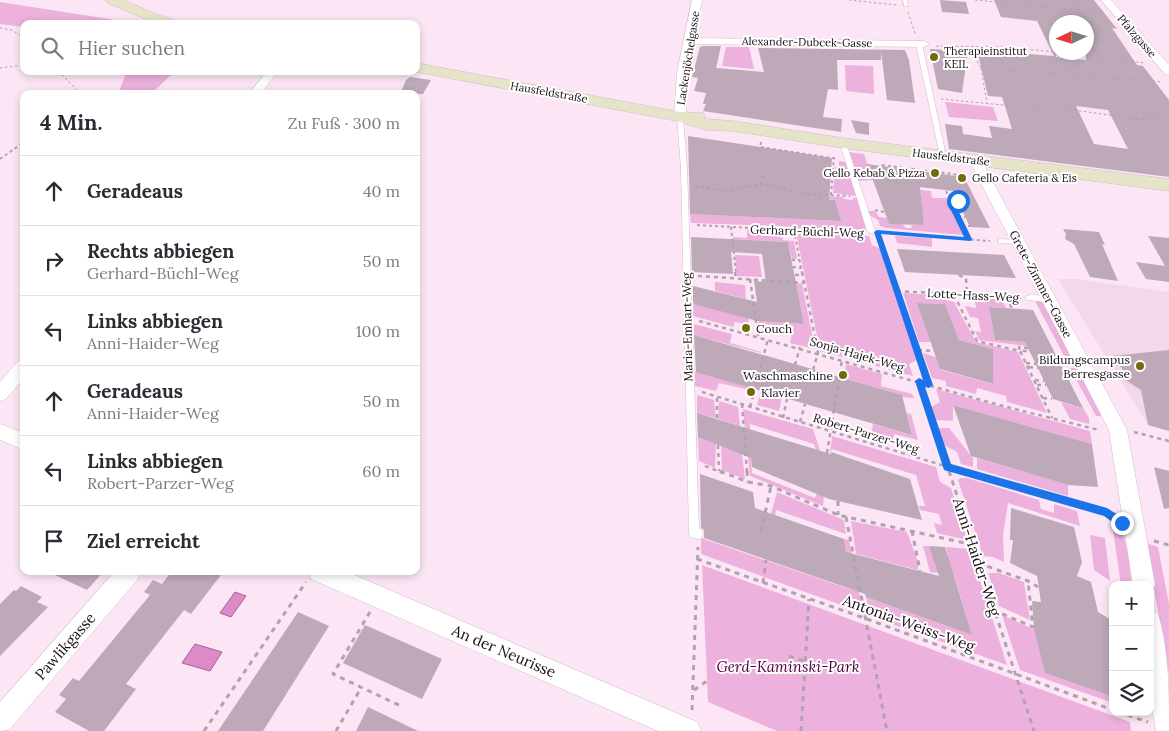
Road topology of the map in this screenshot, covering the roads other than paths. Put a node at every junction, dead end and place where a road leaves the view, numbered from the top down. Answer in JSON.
{"nodes":[{"id":1,"x":113,"y":0,"type":"edge"},
{"id":2,"x":697,"y":0,"type":"edge"},
{"id":3,"x":1106,"y":0,"type":"edge"},
{"id":4,"x":159,"y":20,"type":"edge"},
{"id":5,"x":690,"y":41,"type":"junction"},
{"id":6,"x":921,"y":45,"type":"joint"},
{"id":7,"x":420,"y":69,"type":"edge"},
{"id":8,"x":1169,"y":72,"type":"edge"},
{"id":9,"x":270,"y":75,"type":"edge"},
{"id":10,"x":257,"y":90,"type":"edge"},
{"id":11,"x":681,"y":117,"type":"junction"},
{"id":12,"x":839,"y":146,"type":"junction"},
{"id":13,"x":943,"y":156,"type":"junction"},
{"id":14,"x":971,"y":168,"type":"junction"},
{"id":15,"x":1169,"y":185,"type":"edge"},
{"id":16,"x":874,"y":232,"type":"road end"},
{"id":17,"x":1001,"y":241,"type":"road end"},
{"id":18,"x":1018,"y":242,"type":"junction"},
{"id":19,"x":20,"y":371,"type":"edge"},
{"id":20,"x":0,"y":394,"type":"edge"},
{"id":21,"x":0,"y":432,"type":"edge"},
{"id":22,"x":20,"y":440,"type":"edge"},
{"id":23,"x":698,"y":534,"type":"road end"},
{"id":24,"x":127,"y":575,"type":"edge"},
{"id":25,"x":314,"y":575,"type":"edge"},
{"id":26,"x":1143,"y":581,"type":"edge"},
{"id":27,"x":1150,"y":626,"type":"edge"},
{"id":28,"x":0,"y":721,"type":"edge"},
{"id":29,"x":690,"y":721,"type":"edge"},
{"id":30,"x":1161,"y":728,"type":"edge"}],
"edges":[{"from":1,"to":4,"type":"street"},
{"from":2,"to":5,"type":"street","name":"Lackenjöchelgasse"},
{"from":3,"to":8,"type":"street","name":"Pfalzgasse"},
{"from":5,"to":6,"type":"street","name":"Alexander-Dubcek-Gasse"},
{"from":5,"to":11,"type":"street","name":"Lackenjöchelgasse"},
{"from":6,"to":13,"type":"lane"},
{"from":7,"to":11,"type":"street","name":"Hausfeldstraße"},
{"from":9,"to":10,"type":"street"},
{"from":11,"to":12,"type":"street","name":"Hausfeldstraße"},
{"from":11,"to":23,"type":"lane","name":"Maria-Emhart-Weg"},
{"from":12,"to":13,"type":"street","name":"Hausfeldstraße"},
{"from":12,"to":16,"type":"lane"},
{"from":13,"to":14,"type":"street","name":"Hausfeldstraße"},
{"from":14,"to":15,"type":"street","name":"Hausfeldstraße"},
{"from":14,"to":18,"type":"street","name":"Grete-Zimmer-Gasse"},
{"from":17,"to":18,"type":"lane"},
{"from":18,"to":26,"type":"street","name":"Grete-Zimmer-Gasse"},
{"from":19,"to":20,"type":"street"},
{"from":21,"to":22,"type":"street"},
{"from":24,"to":28,"type":"street","name":"Pawlikgasse"},
{"from":25,"to":29,"type":"street","name":"An der Neurisse"},
{"from":27,"to":30,"type":"street"}]}
